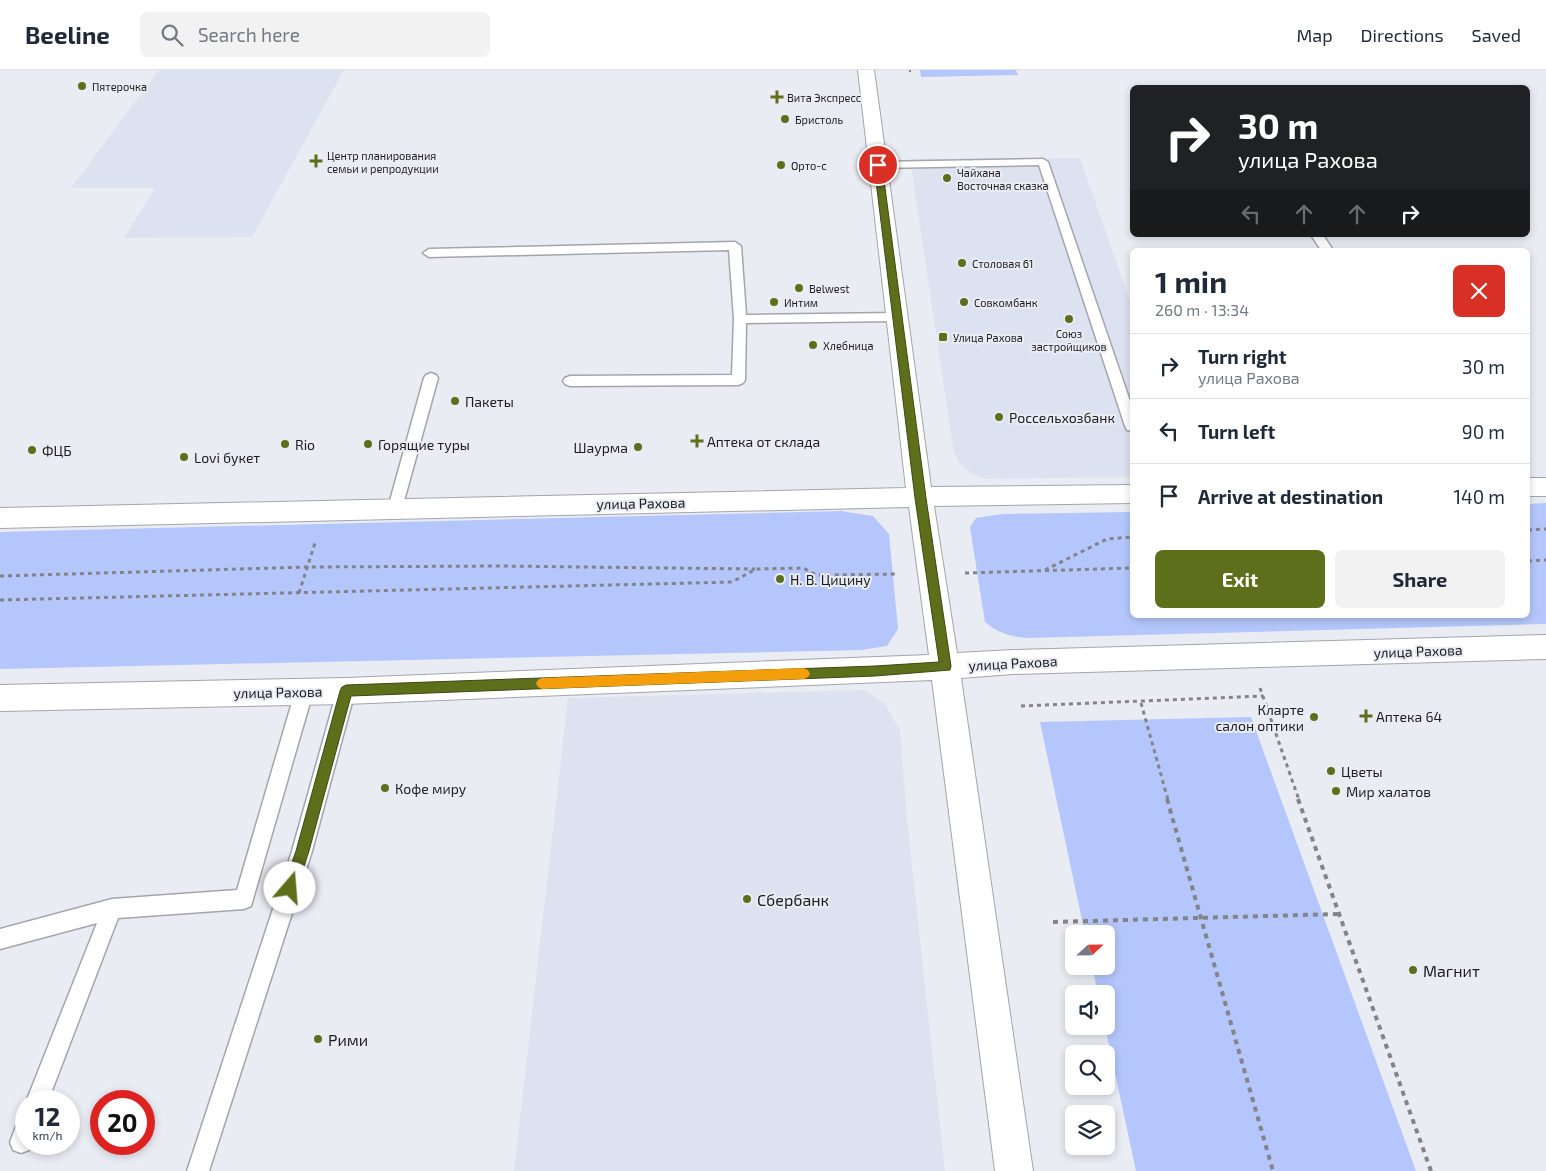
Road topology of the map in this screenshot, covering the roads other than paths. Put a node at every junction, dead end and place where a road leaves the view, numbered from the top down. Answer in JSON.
{"nodes":[{"id":1,"x":866,"y":70,"type":"edge"},
{"id":2,"x":878,"y":165,"type":"junction"},
{"id":3,"x":1318,"y":237,"type":"edge"},
{"id":4,"x":1326,"y":248,"type":"edge"},
{"id":5,"x":429,"y":253,"type":"dead end"},
{"id":6,"x":897,"y":317,"type":"junction"},
{"id":7,"x":740,"y":319,"type":"junction"},
{"id":8,"x":431,"y":378,"type":"dead end"},
{"id":9,"x":570,"y":381,"type":"dead end"},
{"id":10,"x":1130,"y":420,"type":"edge"},
{"id":11,"x":1530,"y":487,"type":"edge"},
{"id":12,"x":1546,"y":487,"type":"edge"},
{"id":13,"x":1130,"y":494,"type":"edge"},
{"id":14,"x":920,"y":498,"type":"junction"},
{"id":15,"x":395,"y":508,"type":"junction"},
{"id":16,"x":0,"y":518,"type":"edge"},
{"id":17,"x":1546,"y":648,"type":"edge"},
{"id":18,"x":946,"y":666,"type":"junction"},
{"id":19,"x":346,"y":691,"type":"junction"},
{"id":20,"x":304,"y":692,"type":"junction"},
{"id":21,"x":0,"y":698,"type":"edge"},
{"id":22,"x":112,"y":908,"type":"junction"},
{"id":23,"x":0,"y":939,"type":"edge"},
{"id":24,"x":41,"y":1090,"type":"edge"},
{"id":25,"x":198,"y":1171,"type":"edge"},
{"id":26,"x":1014,"y":1171,"type":"edge"}],
"edges":[{"from":1,"to":2,"type":"street"},
{"from":2,"to":6,"type":"street"},
{"from":2,"to":10,"type":"lane"},
{"from":3,"to":4,"type":"lane"},
{"from":5,"to":7,"type":"lane"},
{"from":6,"to":7,"type":"lane"},
{"from":6,"to":14,"type":"street"},
{"from":7,"to":9,"type":"lane"},
{"from":8,"to":15,"type":"lane"},
{"from":11,"to":12,"type":"street"},
{"from":13,"to":14,"type":"street","name":"улица Рахова"},
{"from":14,"to":15,"type":"street","name":"улица Рахова"},
{"from":14,"to":18,"type":"street"},
{"from":15,"to":16,"type":"street","name":"улица Рахова"},
{"from":17,"to":18,"type":"street","name":"улица Рахова"},
{"from":18,"to":19,"type":"street","name":"улица Рахова"},
{"from":18,"to":26,"type":"street"},
{"from":19,"to":20,"type":"street","name":"улица Рахова"},
{"from":19,"to":25,"type":"lane"},
{"from":20,"to":21,"type":"street","name":"улица Рахова"},
{"from":20,"to":22,"type":"lane"},
{"from":22,"to":23,"type":"lane"},
{"from":22,"to":24,"type":"lane"}]}
